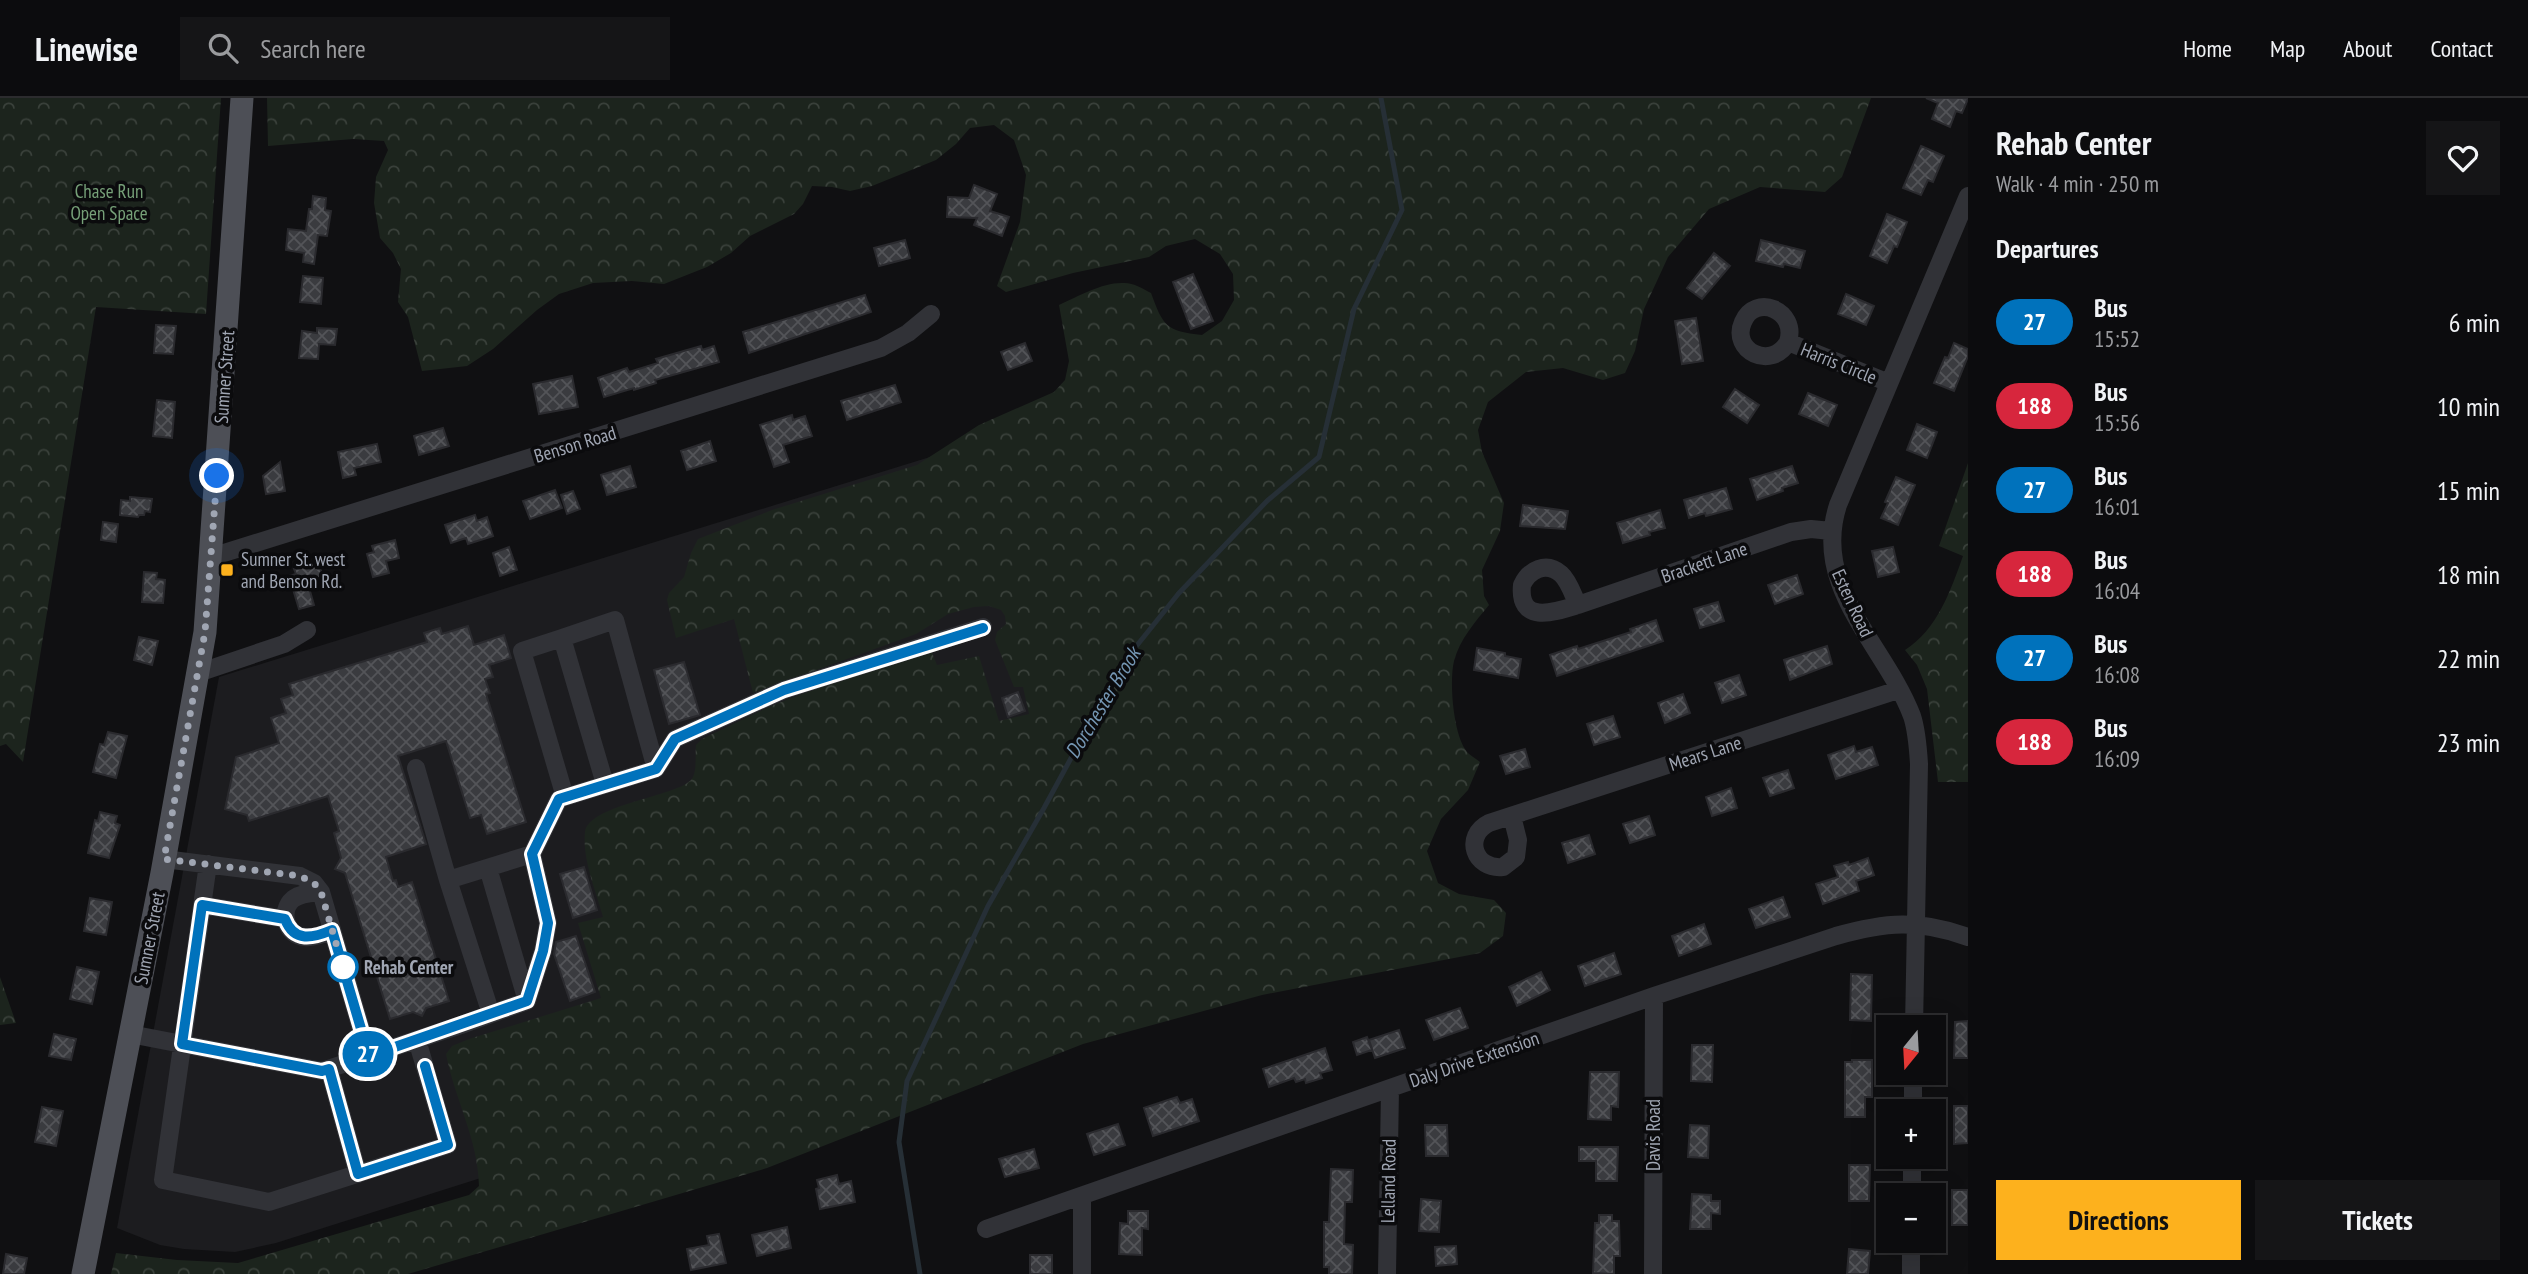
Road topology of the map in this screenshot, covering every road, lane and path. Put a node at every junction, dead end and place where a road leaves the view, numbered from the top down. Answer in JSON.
{"nodes":[{"id":1,"x":243,"y":98,"type":"edge"},
{"id":2,"x":1968,"y":196,"type":"edge"},
{"id":3,"x":931,"y":314,"type":"dead end"},
{"id":4,"x":1788,"y":342,"type":"dead end"},
{"id":5,"x":1889,"y":383,"type":"junction"},
{"id":6,"x":1831,"y":531,"type":"junction"},
{"id":7,"x":211,"y":557,"type":"junction"},
{"id":8,"x":1578,"y":605,"type":"dead end"},
{"id":9,"x":983,"y":628,"type":"dead end"},
{"id":10,"x":307,"y":630,"type":"dead end"},
{"id":11,"x":562,"y":638,"type":"junction"},
{"id":12,"x":198,"y":673,"type":"junction"},
{"id":13,"x":1898,"y":690,"type":"junction"},
{"id":14,"x":416,"y":768,"type":"dead end"},
{"id":15,"x":656,"y":769,"type":"junction"},
{"id":16,"x":605,"y":785,"type":"junction"},
{"id":17,"x":565,"y":797,"type":"junction"},
{"id":18,"x":1512,"y":816,"type":"dead end"},
{"id":19,"x":532,"y":854,"type":"junction"},
{"id":20,"x":164,"y":859,"type":"junction"},
{"id":21,"x":208,"y":864,"type":"junction"},
{"id":22,"x":488,"y":868,"type":"junction"},
{"id":23,"x":448,"y":880,"type":"junction"},
{"id":24,"x":321,"y":892,"type":"junction"},
{"id":25,"x":202,"y":905,"type":"junction"},
{"id":26,"x":285,"y":919,"type":"junction"},
{"id":27,"x":1915,"y":923,"type":"junction"},
{"id":28,"x":332,"y":930,"type":"junction"},
{"id":29,"x":1968,"y":937,"type":"edge"},
{"id":30,"x":1654,"y":996,"type":"junction"},
{"id":31,"x":527,"y":1001,"type":"junction"},
{"id":32,"x":491,"y":1014,"type":"junction"},
{"id":33,"x":1914,"y":1015,"type":"edge"},
{"id":34,"x":130,"y":1034,"type":"junction"},
{"id":35,"x":417,"y":1040,"type":"junction"},
{"id":36,"x":182,"y":1044,"type":"junction"},
{"id":37,"x":369,"y":1056,"type":"junction"},
{"id":38,"x":329,"y":1069,"type":"junction"},
{"id":39,"x":1390,"y":1088,"type":"junction"},
{"id":40,"x":358,"y":1174,"type":"junction"},
{"id":41,"x":1082,"y":1196,"type":"junction"},
{"id":42,"x":986,"y":1229,"type":"dead end"},
{"id":43,"x":1911,"y":1253,"type":"edge"},
{"id":44,"x":83,"y":1274,"type":"edge"},
{"id":45,"x":1082,"y":1274,"type":"edge"},
{"id":46,"x":1387,"y":1274,"type":"edge"},
{"id":47,"x":1653,"y":1274,"type":"edge"},
{"id":48,"x":1911,"y":1274,"type":"edge"}],
"edges":[{"from":1,"to":7,"type":"main road","name":"Sumner Street"},
{"from":2,"to":5,"type":"street","name":"Esten Road"},
{"from":3,"to":7,"type":"street","name":"Benson Road"},
{"from":4,"to":5,"type":"street","name":"Harris Circle"},
{"from":5,"to":6,"type":"street","name":"Esten Road"},
{"from":6,"to":8,"type":"street","name":"Brackett Lane"},
{"from":6,"to":13,"type":"street","name":"Esten Road"},
{"from":7,"to":12,"type":"main road","name":"Sumner Street"},
{"from":9,"to":15,"type":"street"},
{"from":10,"to":12,"type":"street"},
{"from":11,"to":15,"type":"street"},
{"from":11,"to":16,"type":"street"},
{"from":11,"to":17,"type":"street"},
{"from":12,"to":20,"type":"main road","name":"Sumner Street"},
{"from":13,"to":18,"type":"street","name":"Mears Lane"},
{"from":13,"to":27,"type":"street","name":"Esten Road"},
{"from":14,"to":23,"type":"street"},
{"from":15,"to":16,"type":"street"},
{"from":16,"to":17,"type":"street"},
{"from":17,"to":19,"type":"street"},
{"from":19,"to":22,"type":"street"},
{"from":19,"to":31,"type":"street"},
{"from":20,"to":21,"type":"street"},
{"from":20,"to":34,"type":"main road","name":"Sumner Street"},
{"from":21,"to":24,"type":"street"},
{"from":21,"to":25,"type":"street"},
{"from":22,"to":23,"type":"street"},
{"from":22,"to":31,"type":"street"},
{"from":23,"to":32,"type":"street"},
{"from":24,"to":26,"type":"street"},
{"from":24,"to":28,"type":"street"},
{"from":25,"to":26,"type":"street"},
{"from":25,"to":36,"type":"street"},
{"from":26,"to":28,"type":"street"},
{"from":27,"to":29,"type":"street","name":"Daly Drive Extension"},
{"from":27,"to":30,"type":"street","name":"Daly Drive Extension"},
{"from":27,"to":33,"type":"street","name":"Esten Road"},
{"from":28,"to":37,"type":"street"},
{"from":30,"to":39,"type":"street","name":"Daly Drive Extension"},
{"from":30,"to":47,"type":"street","name":"Davis Road"},
{"from":31,"to":32,"type":"street"},
{"from":32,"to":35,"type":"street"},
{"from":34,"to":36,"type":"street"},
{"from":34,"to":44,"type":"main road","name":"Sumner Street"},
{"from":35,"to":37,"type":"street"},
{"from":35,"to":40,"type":"street"},
{"from":36,"to":38,"type":"street"},
{"from":36,"to":40,"type":"street"},
{"from":37,"to":38,"type":"street"},
{"from":38,"to":40,"type":"street"},
{"from":39,"to":41,"type":"street","name":"Daly Drive Extension"},
{"from":39,"to":46,"type":"street","name":"Lelland Road"},
{"from":41,"to":42,"type":"street","name":"Daly Drive Extension"},
{"from":41,"to":45,"type":"street"},
{"from":43,"to":48,"type":"street"}]}
